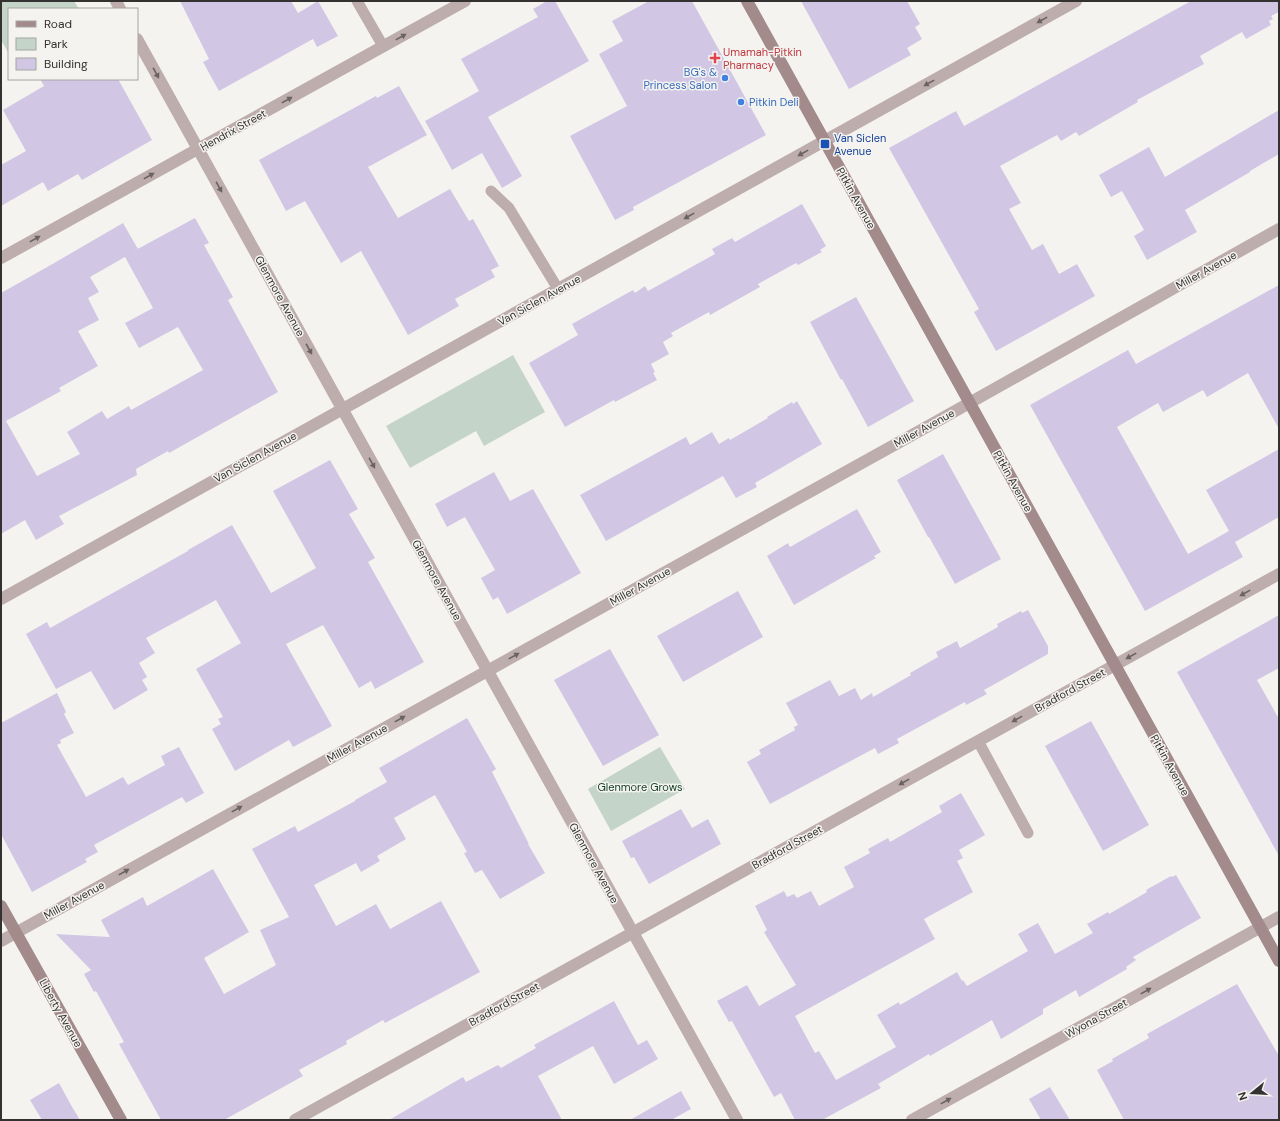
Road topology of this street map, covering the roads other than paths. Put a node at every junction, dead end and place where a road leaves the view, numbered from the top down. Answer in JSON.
{"nodes":[{"id":1,"x":357,"y":1,"type":"edge"},
{"id":2,"x":465,"y":1,"type":"edge"},
{"id":3,"x":747,"y":1,"type":"edge"},
{"id":4,"x":1076,"y":1,"type":"edge"},
{"id":5,"x":138,"y":41,"type":"edge"},
{"id":6,"x":383,"y":46,"type":"junction"},
{"id":7,"x":824,"y":142,"type":"junction"},
{"id":8,"x":198,"y":149,"type":"junction"},
{"id":9,"x":491,"y":191,"type":"dead end"},
{"id":10,"x":1279,"y":229,"type":"edge"},
{"id":11,"x":1,"y":258,"type":"edge"},
{"id":12,"x":558,"y":289,"type":"junction"},
{"id":13,"x":970,"y":402,"type":"junction"},
{"id":14,"x":343,"y":409,"type":"junction"},
{"id":15,"x":1279,"y":574,"type":"edge"},
{"id":16,"x":1,"y":599,"type":"edge"},
{"id":17,"x":1115,"y":665,"type":"junction"},
{"id":18,"x":487,"y":671,"type":"junction"},
{"id":19,"x":978,"y":741,"type":"junction"},
{"id":20,"x":1028,"y":833,"type":"dead end"},
{"id":21,"x":1,"y":906,"type":"edge"},
{"id":22,"x":1279,"y":917,"type":"edge"},
{"id":23,"x":1260,"y":927,"type":"junction"},
{"id":24,"x":16,"y":932,"type":"junction"},
{"id":25,"x":633,"y":932,"type":"junction"},
{"id":26,"x":1,"y":940,"type":"edge"},
{"id":27,"x":1279,"y":961,"type":"edge"},
{"id":28,"x":121,"y":1120,"type":"edge"},
{"id":29,"x":295,"y":1120,"type":"edge"},
{"id":30,"x":737,"y":1120,"type":"edge"},
{"id":31,"x":912,"y":1120,"type":"edge"}],
"edges":[{"from":1,"to":6,"type":"lane"},
{"from":6,"to":2,"type":"street","name":"Hendrix Street","one_way":true},
{"from":3,"to":7,"type":"street","name":"Pitkin Avenue"},
{"from":4,"to":7,"type":"street","name":"Van Siclen Avenue","one_way":true},
{"from":5,"to":8,"type":"street","name":"Glenmore Avenue","one_way":true},
{"from":8,"to":6,"type":"street","name":"Hendrix Street","one_way":true},
{"from":7,"to":12,"type":"street","name":"Van Siclen Avenue","one_way":true},
{"from":7,"to":13,"type":"street","name":"Pitkin Avenue"},
{"from":11,"to":8,"type":"street","name":"Hendrix Street","one_way":true},
{"from":8,"to":14,"type":"street","name":"Glenmore Avenue","one_way":true},
{"from":9,"to":12,"type":"lane"},
{"from":10,"to":13,"type":"street","name":"Miller Avenue"},
{"from":12,"to":14,"type":"street","name":"Van Siclen Avenue"},
{"from":13,"to":17,"type":"street","name":"Pitkin Avenue"},
{"from":18,"to":13,"type":"street","name":"Miller Avenue","one_way":true},
{"from":14,"to":16,"type":"street","name":"Van Siclen Avenue"},
{"from":14,"to":18,"type":"street","name":"Glenmore Avenue","one_way":true},
{"from":15,"to":17,"type":"street","name":"Bradford Street","one_way":true},
{"from":17,"to":19,"type":"street","name":"Bradford Street","one_way":true},
{"from":17,"to":23,"type":"street","name":"Pitkin Avenue"},
{"from":24,"to":18,"type":"street","name":"Miller Avenue","one_way":true},
{"from":18,"to":25,"type":"street","name":"Glenmore Avenue"},
{"from":19,"to":20,"type":"lane"},
{"from":19,"to":25,"type":"street","name":"Bradford Street","one_way":true},
{"from":21,"to":24,"type":"street","name":"Liberty Avenue"},
{"from":22,"to":23,"type":"street","name":"Wyona Street"},
{"from":23,"to":27,"type":"street","name":"Pitkin Avenue"},
{"from":31,"to":23,"type":"street","name":"Wyona Street","one_way":true},
{"from":24,"to":26,"type":"street","name":"Miller Avenue"},
{"from":24,"to":28,"type":"street","name":"Liberty Avenue"},
{"from":25,"to":29,"type":"street","name":"Bradford Street"},
{"from":25,"to":30,"type":"street","name":"Glenmore Avenue"}]}
